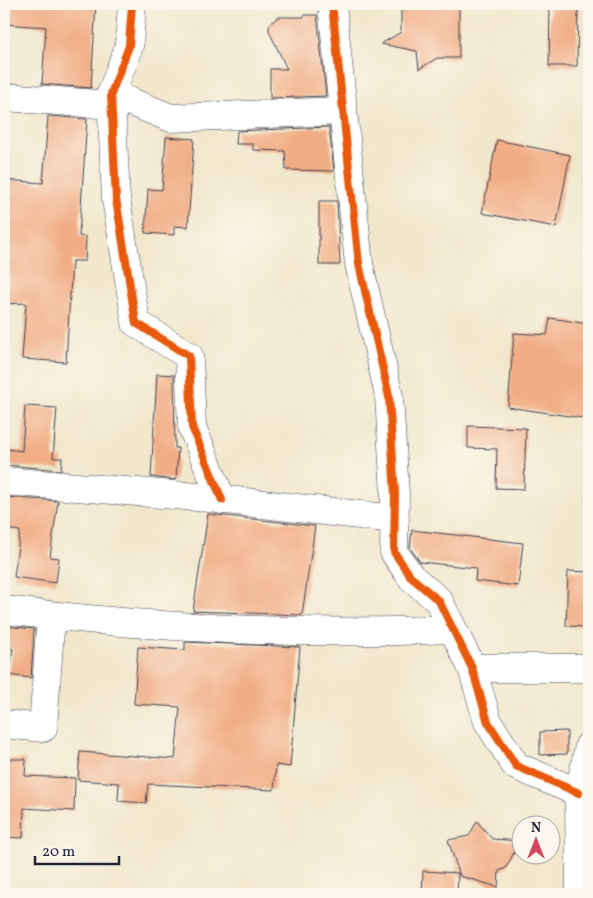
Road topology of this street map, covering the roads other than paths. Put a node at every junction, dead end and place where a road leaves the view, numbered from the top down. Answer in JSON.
{"nodes":[{"id":1,"x":132,"y":4,"type":"edge"},
{"id":2,"x":332,"y":4,"type":"edge"},
{"id":3,"x":4,"y":97,"type":"edge"},
{"id":4,"x":112,"y":100,"type":"junction"},
{"id":5,"x":342,"y":112,"type":"junction"},
{"id":6,"x":4,"y":481,"type":"edge"},
{"id":7,"x":222,"y":500,"type":"junction"},
{"id":8,"x":395,"y":519,"type":"junction"},
{"id":9,"x":4,"y":610,"type":"edge"},
{"id":10,"x":51,"y":616,"type":"junction"},
{"id":11,"x":452,"y":629,"type":"junction"},
{"id":12,"x":472,"y":668,"type":"junction"},
{"id":13,"x":589,"y":668,"type":"edge"},
{"id":14,"x":4,"y":724,"type":"edge"},
{"id":15,"x":589,"y":746,"type":"edge"},
{"id":16,"x":579,"y":793,"type":"junction"},
{"id":17,"x":580,"y":894,"type":"edge"}],
"edges":[{"from":1,"to":4,"type":"street"},
{"from":2,"to":5,"type":"street"},
{"from":3,"to":4,"type":"street"},
{"from":4,"to":5,"type":"street"},
{"from":4,"to":7,"type":"street"},
{"from":5,"to":8,"type":"street"},
{"from":6,"to":7,"type":"street"},
{"from":7,"to":8,"type":"street"},
{"from":8,"to":11,"type":"street"},
{"from":9,"to":10,"type":"street"},
{"from":10,"to":11,"type":"street"},
{"from":10,"to":14,"type":"street"},
{"from":11,"to":12,"type":"street"},
{"from":12,"to":13,"type":"street"},
{"from":12,"to":16,"type":"street"},
{"from":15,"to":16,"type":"street"},
{"from":16,"to":17,"type":"street"}]}
